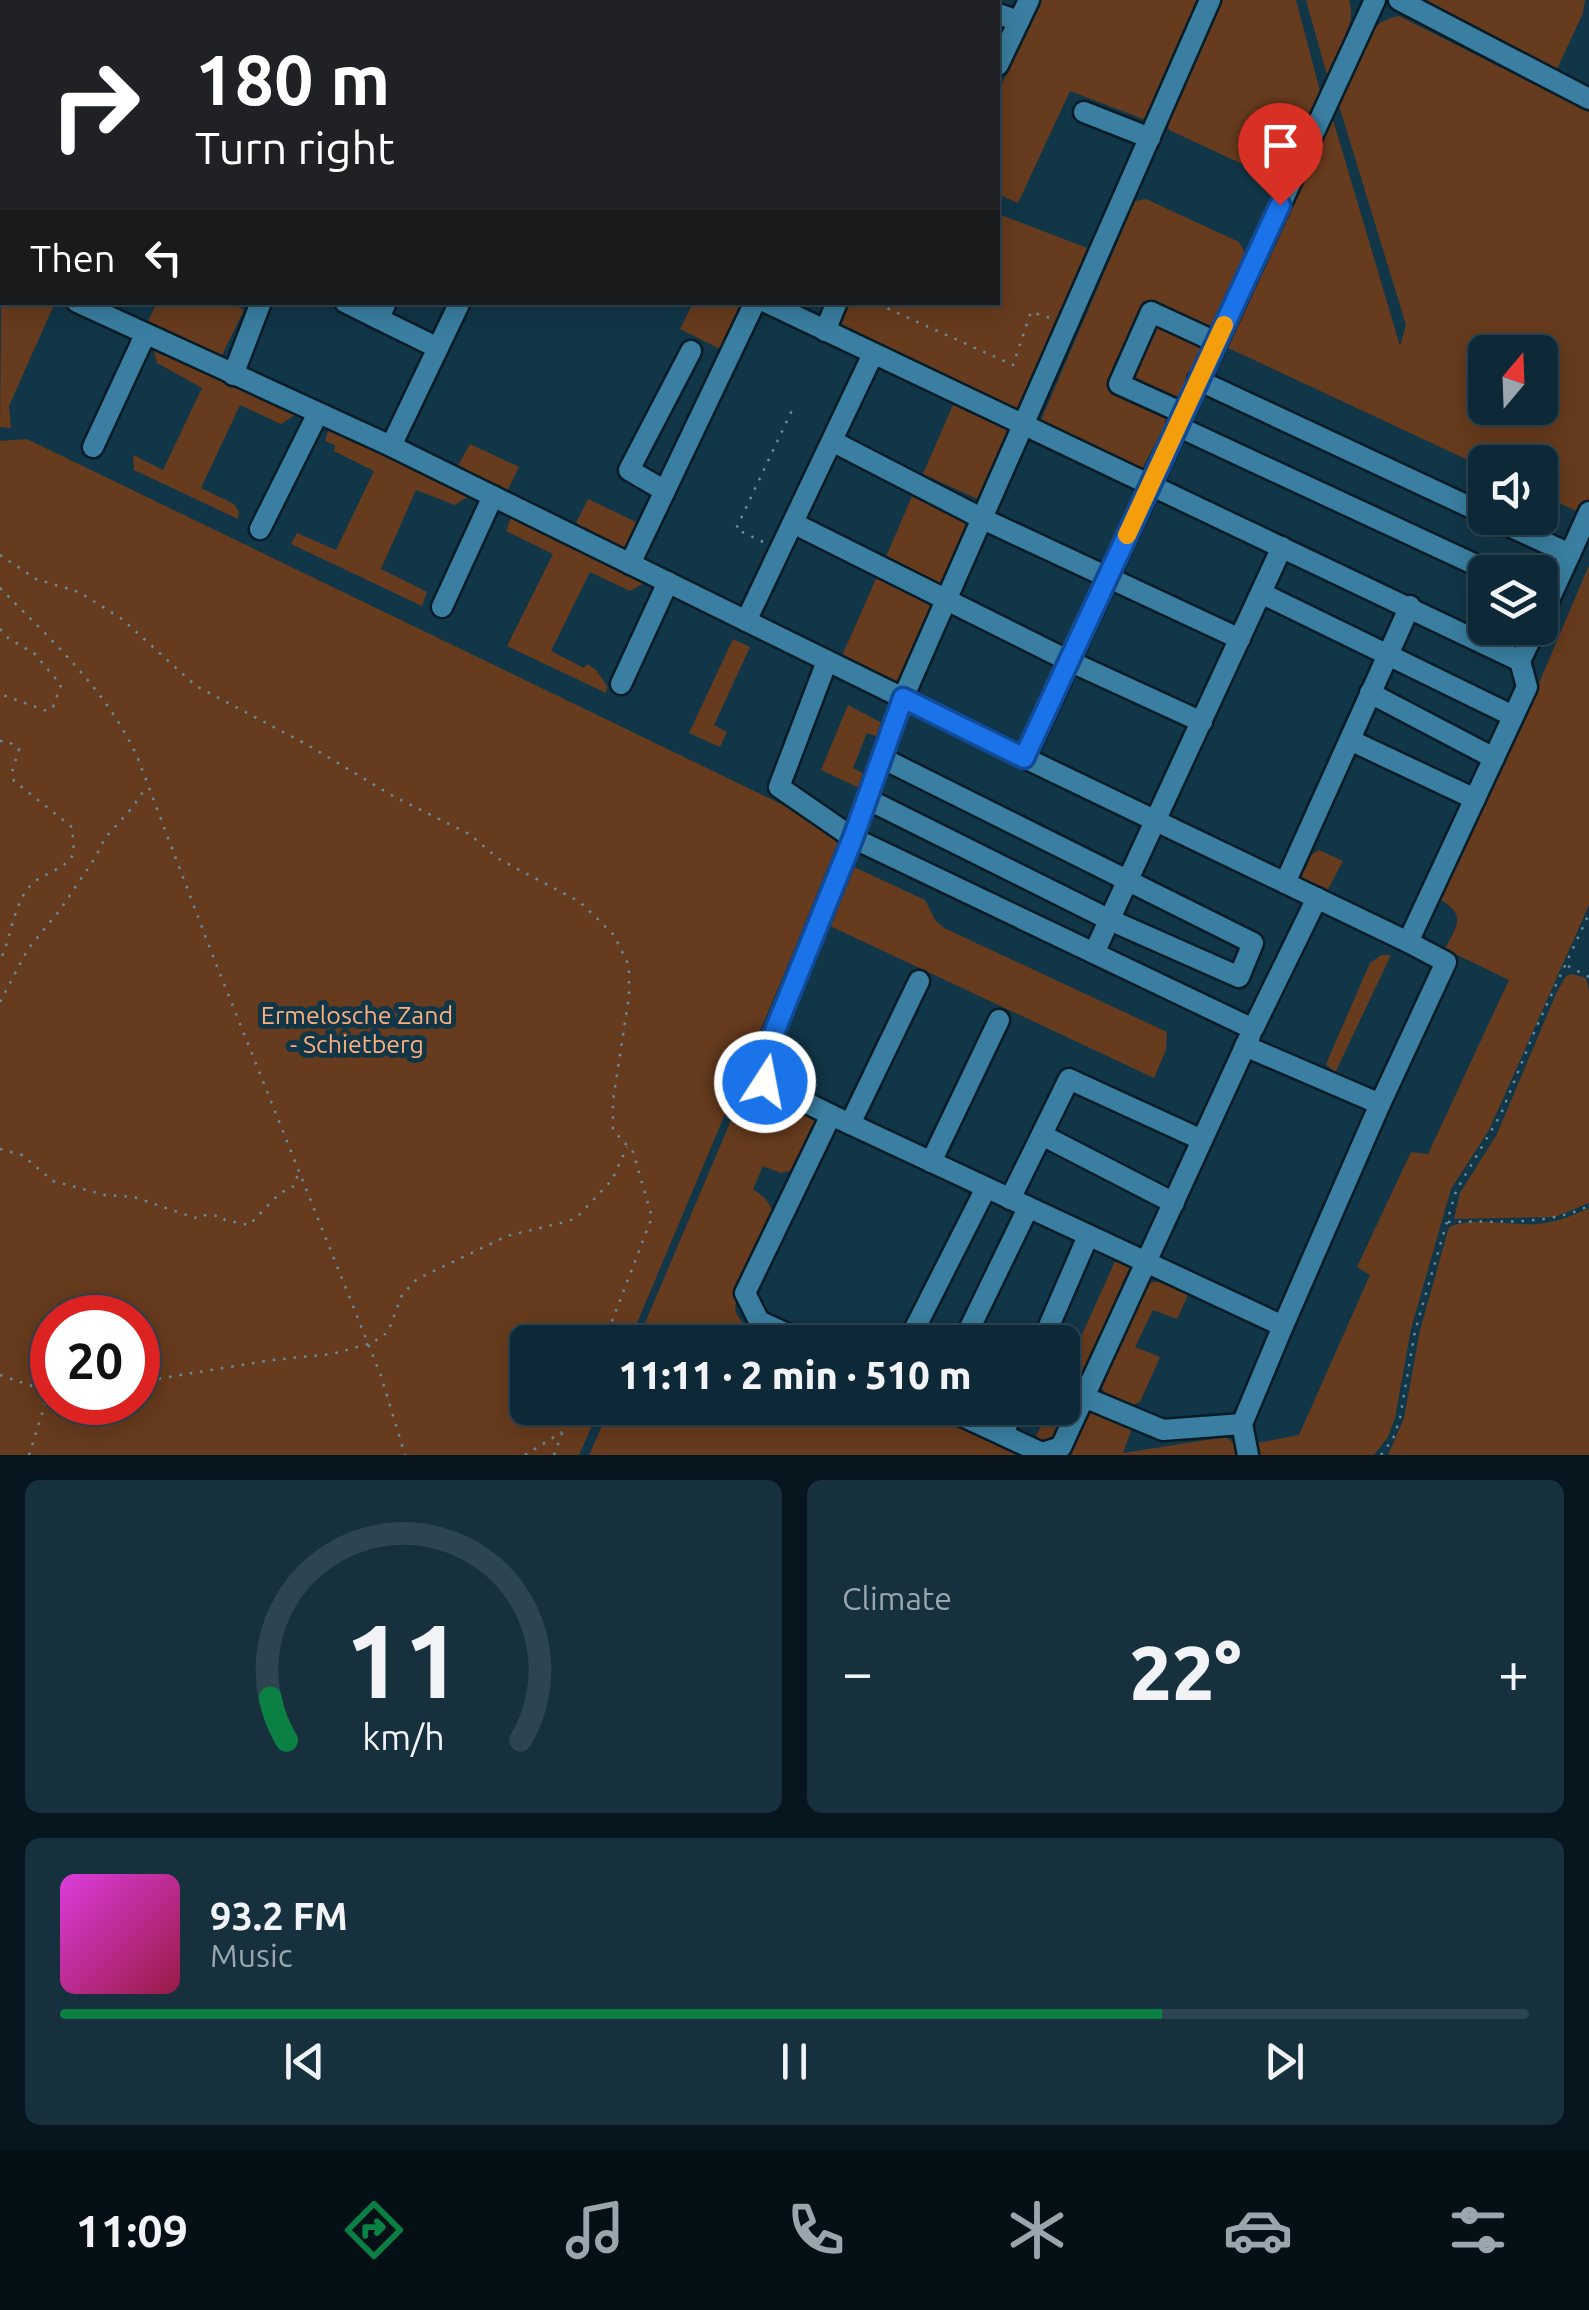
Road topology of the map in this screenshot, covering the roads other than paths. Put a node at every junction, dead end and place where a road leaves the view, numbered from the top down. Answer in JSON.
{"nodes":[{"id":1,"x":1028,"y":0,"type":"edge"},
{"id":2,"x":1210,"y":0,"type":"edge"},
{"id":3,"x":1375,"y":0,"type":"edge"},
{"id":4,"x":1399,"y":0,"type":"edge"},
{"id":5,"x":1000,"y":15,"type":"edge"},
{"id":6,"x":1018,"y":21,"type":"junction"},
{"id":7,"x":1000,"y":61,"type":"edge"},
{"id":8,"x":1589,"y":99,"type":"edge"},
{"id":9,"x":1084,"y":112,"type":"dead end"},
{"id":10,"x":1150,"y":138,"type":"junction"},
{"id":11,"x":83,"y":305,"type":"edge"},
{"id":12,"x":260,"y":305,"type":"edge"},
{"id":13,"x":357,"y":305,"type":"edge"},
{"id":14,"x":459,"y":305,"type":"edge"},
{"id":15,"x":754,"y":305,"type":"edge"},
{"id":16,"x":778,"y":305,"type":"edge"},
{"id":17,"x":836,"y":305,"type":"edge"},
{"id":18,"x":382,"y":311,"type":"edge"},
{"id":19,"x":824,"y":331,"type":"junction"},
{"id":20,"x":145,"y":334,"type":"junction"},
{"id":21,"x":1216,"y":342,"type":"junction"},
{"id":22,"x":438,"y":348,"type":"junction"},
{"id":23,"x":691,"y":351,"type":"dead end"},
{"id":24,"x":873,"y":354,"type":"junction"},
{"id":25,"x":233,"y":374,"type":"junction"},
{"id":26,"x":1198,"y":380,"type":"junction"},
{"id":27,"x":318,"y":413,"type":"junction"},
{"id":28,"x":1180,"y":420,"type":"junction"},
{"id":29,"x":1025,"y":426,"type":"junction"},
{"id":30,"x":832,"y":442,"type":"junction"},
{"id":31,"x":390,"y":446,"type":"junction"},
{"id":32,"x":93,"y":447,"type":"dead end"},
{"id":33,"x":1150,"y":485,"type":"junction"},
{"id":34,"x":665,"y":491,"type":"junction"},
{"id":35,"x":493,"y":496,"type":"junction"},
{"id":36,"x":1468,"y":506,"type":"edge"},
{"id":37,"x":1589,"y":512,"type":"edge"},
{"id":38,"x":983,"y":519,"type":"junction"},
{"id":39,"x":793,"y":523,"type":"junction"},
{"id":40,"x":260,"y":529,"type":"dead end"},
{"id":41,"x":1529,"y":535,"type":"edge"},
{"id":42,"x":1282,"y":547,"type":"junction"},
{"id":43,"x":1570,"y":554,"type":"junction"},
{"id":44,"x":1468,"y":561,"type":"edge"},
{"id":45,"x":630,"y":564,"type":"junction"},
{"id":46,"x":1107,"y":577,"type":"junction"},
{"id":47,"x":1558,"y":577,"type":"edge"},
{"id":48,"x":668,"y":582,"type":"junction"},
{"id":49,"x":1261,"y":593,"type":"junction"},
{"id":50,"x":947,"y":600,"type":"junction"},
{"id":51,"x":442,"y":606,"type":"dead end"},
{"id":52,"x":1410,"y":606,"type":"junction"},
{"id":53,"x":746,"y":621,"type":"junction"},
{"id":54,"x":1240,"y":640,"type":"junction"},
{"id":55,"x":1528,"y":645,"type":"edge"},
{"id":56,"x":1388,"y":654,"type":"junction"},
{"id":57,"x":1069,"y":660,"type":"junction"},
{"id":58,"x":827,"y":661,"type":"junction"},
{"id":59,"x":1520,"y":661,"type":"junction"},
{"id":60,"x":621,"y":684,"type":"dead end"},
{"id":61,"x":1370,"y":694,"type":"junction"},
{"id":62,"x":903,"y":698,"type":"junction"},
{"id":63,"x":1513,"y":716,"type":"junction"},
{"id":64,"x":1202,"y":722,"type":"junction"},
{"id":65,"x":1350,"y":740,"type":"junction"},
{"id":66,"x":882,"y":758,"type":"junction"},
{"id":67,"x":1024,"y":758,"type":"junction"},
{"id":68,"x":1494,"y":758,"type":"junction"},
{"id":69,"x":867,"y":799,"type":"junction"},
{"id":70,"x":1475,"y":799,"type":"junction"},
{"id":71,"x":1157,"y":822,"type":"junction"},
{"id":72,"x":853,"y":838,"type":"junction"},
{"id":73,"x":1128,"y":881,"type":"junction"},
{"id":74,"x":1285,"y":883,"type":"junction"},
{"id":75,"x":1317,"y":898,"type":"junction"},
{"id":76,"x":1110,"y":920,"type":"junction"},
{"id":77,"x":1408,"y":942,"type":"junction"},
{"id":78,"x":1094,"y":953,"type":"junction"},
{"id":79,"x":919,"y":981,"type":"dead end"},
{"id":80,"x":998,"y":1020,"type":"dead end"},
{"id":81,"x":1249,"y":1038,"type":"junction"},
{"id":82,"x":1380,"y":1104,"type":"junction"},
{"id":83,"x":841,"y":1119,"type":"junction"},
{"id":84,"x":1042,"y":1135,"type":"junction"},
{"id":85,"x":1202,"y":1140,"type":"junction"},
{"id":86,"x":931,"y":1162,"type":"junction"},
{"id":87,"x":986,"y":1188,"type":"junction"},
{"id":88,"x":1174,"y":1203,"type":"junction"},
{"id":89,"x":1019,"y":1204,"type":"junction"},
{"id":90,"x":1088,"y":1236,"type":"junction"},
{"id":91,"x":1146,"y":1264,"type":"junction"},
{"id":92,"x":768,"y":1325,"type":"edge"},
{"id":93,"x":917,"y":1325,"type":"edge"},
{"id":94,"x":970,"y":1325,"type":"edge"},
{"id":95,"x":1049,"y":1325,"type":"edge"},
{"id":96,"x":1283,"y":1326,"type":"junction"},
{"id":97,"x":1084,"y":1397,"type":"junction"},
{"id":98,"x":1242,"y":1424,"type":"junction"},
{"id":99,"x":983,"y":1425,"type":"edge"},
{"id":100,"x":1007,"y":1425,"type":"edge"},
{"id":101,"x":1003,"y":1434,"type":"junction"},
{"id":102,"x":1248,"y":1455,"type":"edge"}],
"edges":[{"from":1,"to":6,"type":"lane"},
{"from":2,"to":10,"type":"lane"},
{"from":3,"to":21,"type":"lane"},
{"from":4,"to":8,"type":"lane"},
{"from":5,"to":6,"type":"lane"},
{"from":6,"to":7,"type":"lane"},
{"from":9,"to":10,"type":"lane"},
{"from":10,"to":29,"type":"lane"},
{"from":11,"to":20,"type":"lane"},
{"from":12,"to":25,"type":"lane"},
{"from":13,"to":18,"type":"lane"},
{"from":14,"to":22,"type":"lane"},
{"from":15,"to":34,"type":"lane"},
{"from":16,"to":19,"type":"lane"},
{"from":17,"to":19,"type":"lane"},
{"from":18,"to":22,"type":"lane"},
{"from":19,"to":24,"type":"lane"},
{"from":20,"to":25,"type":"lane"},
{"from":20,"to":32,"type":"lane"},
{"from":21,"to":26,"type":"lane"},
{"from":21,"to":28,"type":"lane"},
{"from":22,"to":31,"type":"lane"},
{"from":23,"to":34,"type":"lane"},
{"from":24,"to":29,"type":"lane"},
{"from":24,"to":30,"type":"lane"},
{"from":25,"to":27,"type":"lane"},
{"from":26,"to":28,"type":"lane"},
{"from":26,"to":36,"type":"lane"},
{"from":27,"to":31,"type":"lane"},
{"from":27,"to":40,"type":"lane"},
{"from":28,"to":33,"type":"lane"},
{"from":28,"to":44,"type":"lane"},
{"from":29,"to":33,"type":"lane"},
{"from":29,"to":38,"type":"lane"},
{"from":30,"to":38,"type":"lane"},
{"from":30,"to":39,"type":"lane"},
{"from":31,"to":35,"type":"lane"},
{"from":33,"to":42,"type":"lane"},
{"from":33,"to":46,"type":"lane"},
{"from":34,"to":45,"type":"lane"},
{"from":35,"to":45,"type":"lane"},
{"from":35,"to":51,"type":"lane"},
{"from":37,"to":43,"type":"lane"},
{"from":38,"to":46,"type":"lane"},
{"from":38,"to":50,"type":"lane"},
{"from":39,"to":50,"type":"lane"},
{"from":39,"to":53,"type":"lane"},
{"from":41,"to":43,"type":"lane"},
{"from":42,"to":49,"type":"lane"},
{"from":42,"to":52,"type":"lane"},
{"from":43,"to":47,"type":"lane"},
{"from":45,"to":48,"type":"lane"},
{"from":46,"to":54,"type":"lane"},
{"from":46,"to":57,"type":"lane"},
{"from":48,"to":53,"type":"lane"},
{"from":48,"to":60,"type":"lane"},
{"from":49,"to":54,"type":"lane"},
{"from":49,"to":56,"type":"lane"},
{"from":50,"to":57,"type":"lane"},
{"from":50,"to":62,"type":"lane"},
{"from":52,"to":56,"type":"lane"},
{"from":52,"to":59,"type":"lane"},
{"from":53,"to":58,"type":"lane"},
{"from":54,"to":64,"type":"lane"},
{"from":55,"to":59,"type":"lane"},
{"from":56,"to":61,"type":"lane"},
{"from":56,"to":63,"type":"lane"},
{"from":57,"to":64,"type":"lane"},
{"from":57,"to":67,"type":"lane"},
{"from":58,"to":62,"type":"lane"},
{"from":58,"to":72,"type":"lane"},
{"from":59,"to":63,"type":"lane"},
{"from":61,"to":65,"type":"lane"},
{"from":61,"to":68,"type":"lane"},
{"from":62,"to":66,"type":"lane"},
{"from":62,"to":67,"type":"lane"},
{"from":63,"to":68,"type":"lane"},
{"from":64,"to":71,"type":"lane"},
{"from":65,"to":70,"type":"lane"},
{"from":65,"to":74,"type":"lane"},
{"from":66,"to":69,"type":"lane"},
{"from":66,"to":73,"type":"lane"},
{"from":67,"to":71,"type":"lane"},
{"from":68,"to":70,"type":"lane"},
{"from":69,"to":72,"type":"lane"},
{"from":69,"to":76,"type":"lane"},
{"from":70,"to":77,"type":"lane"},
{"from":71,"to":73,"type":"lane"},
{"from":71,"to":74,"type":"lane"},
{"from":72,"to":78,"type":"lane"},
{"from":72,"to":83,"type":"lane"},
{"from":73,"to":76,"type":"lane"},
{"from":73,"to":76,"type":"lane"},
{"from":74,"to":75,"type":"lane"},
{"from":75,"to":77,"type":"lane"},
{"from":75,"to":81,"type":"lane"},
{"from":76,"to":78,"type":"lane"},
{"from":77,"to":82,"type":"lane"},
{"from":78,"to":81,"type":"lane"},
{"from":79,"to":83,"type":"lane"},
{"from":80,"to":86,"type":"lane"},
{"from":81,"to":82,"type":"lane"},
{"from":81,"to":85,"type":"lane"},
{"from":82,"to":96,"type":"lane"},
{"from":83,"to":86,"type":"lane"},
{"from":83,"to":92,"type":"lane"},
{"from":84,"to":85,"type":"lane"},
{"from":84,"to":88,"type":"lane"},
{"from":84,"to":89,"type":"lane"},
{"from":85,"to":88,"type":"lane"},
{"from":86,"to":87,"type":"lane"},
{"from":87,"to":89,"type":"lane"},
{"from":87,"to":93,"type":"lane"},
{"from":88,"to":91,"type":"lane"},
{"from":89,"to":90,"type":"lane"},
{"from":89,"to":94,"type":"lane"},
{"from":90,"to":91,"type":"lane"},
{"from":90,"to":95,"type":"lane"},
{"from":91,"to":96,"type":"lane"},
{"from":91,"to":97,"type":"lane"},
{"from":96,"to":98,"type":"lane"},
{"from":97,"to":98,"type":"lane"},
{"from":97,"to":101,"type":"lane"},
{"from":98,"to":102,"type":"lane"},
{"from":99,"to":101,"type":"lane"},
{"from":100,"to":101,"type":"lane"}]}
